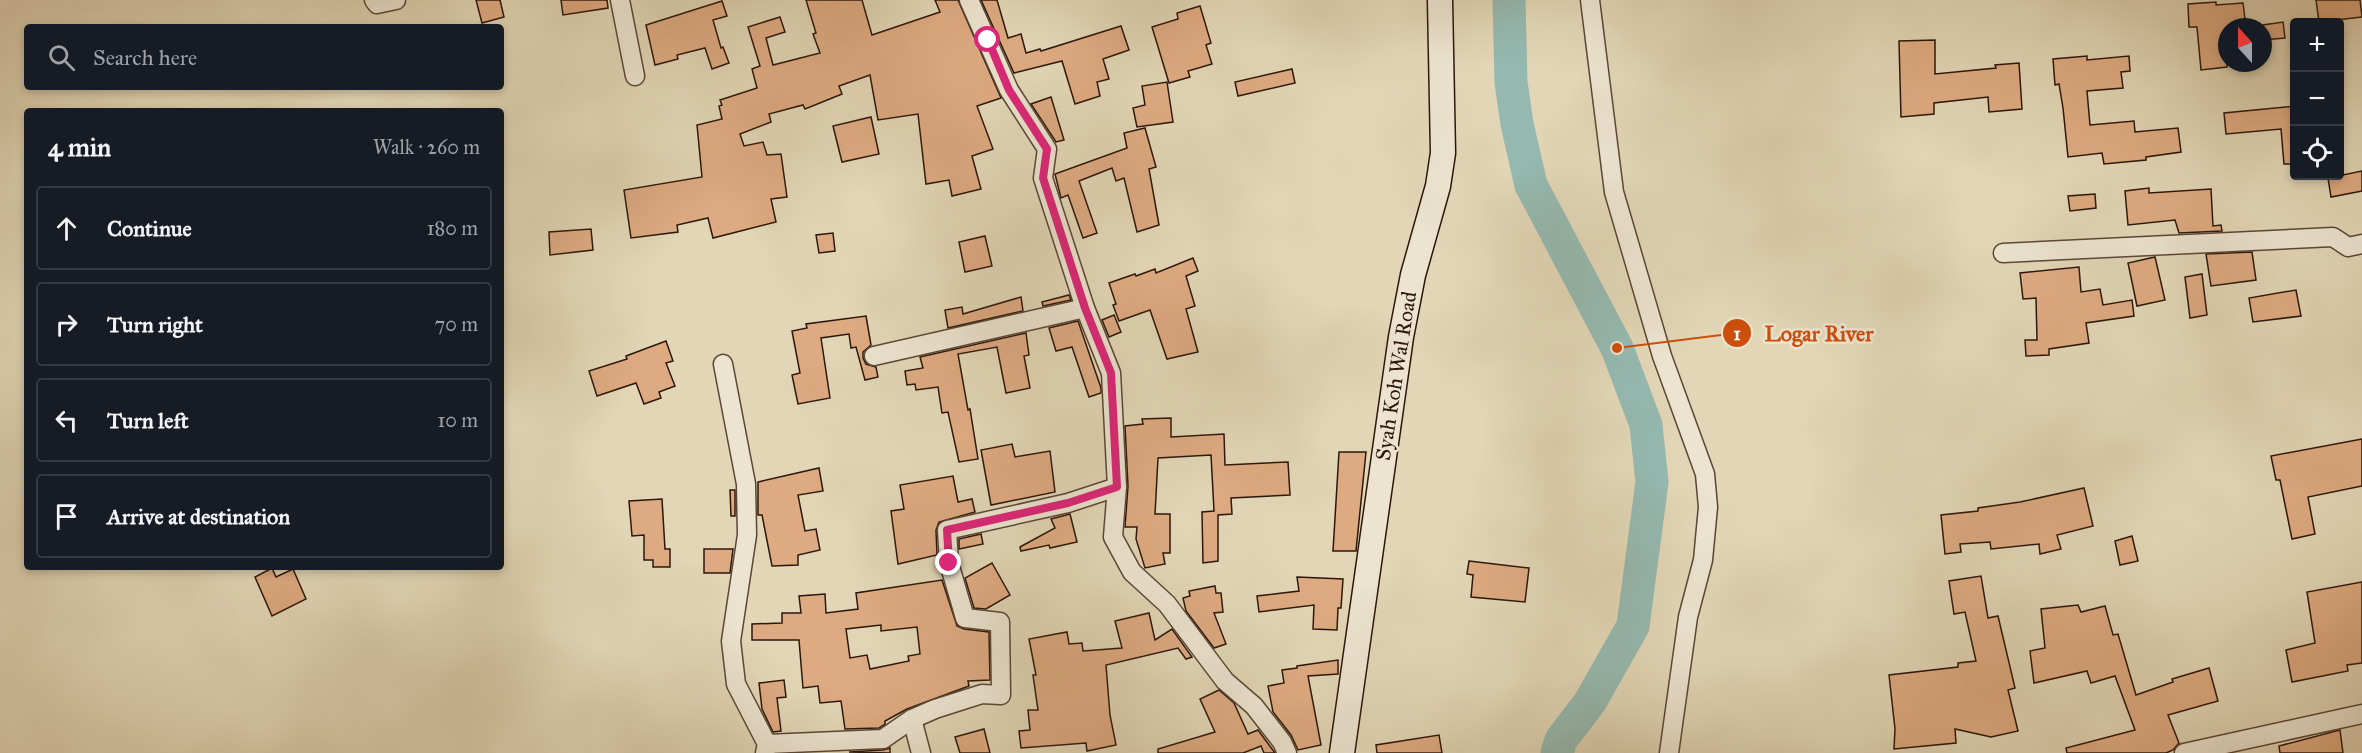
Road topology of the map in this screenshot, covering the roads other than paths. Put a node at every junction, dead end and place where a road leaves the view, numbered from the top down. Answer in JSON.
{"nodes":[{"id":1,"x":374,"y":0,"type":"edge"},
{"id":2,"x":396,"y":0,"type":"edge"},
{"id":3,"x":620,"y":0,"type":"edge"},
{"id":4,"x":969,"y":0,"type":"edge"},
{"id":5,"x":1440,"y":0,"type":"edge"},
{"id":6,"x":1590,"y":0,"type":"edge"},
{"id":7,"x":635,"y":76,"type":"dead end"},
{"id":8,"x":2362,"y":244,"type":"edge"},
{"id":9,"x":2003,"y":253,"type":"dead end"},
{"id":10,"x":1085,"y":308,"type":"junction"},
{"id":11,"x":874,"y":356,"type":"dead end"},
{"id":12,"x":723,"y":364,"type":"dead end"},
{"id":13,"x":1117,"y":487,"type":"junction"},
{"id":14,"x":2362,"y":714,"type":"edge"},
{"id":15,"x":912,"y":719,"type":"junction"},
{"id":16,"x":766,"y":748,"type":"edge"},
{"id":17,"x":921,"y":753,"type":"edge"},
{"id":18,"x":1287,"y":753,"type":"edge"},
{"id":19,"x":1342,"y":753,"type":"edge"},
{"id":20,"x":1669,"y":753,"type":"edge"},
{"id":21,"x":2184,"y":753,"type":"edge"}],
"edges":[{"from":1,"to":2,"type":"street"},
{"from":3,"to":7,"type":"street"},
{"from":4,"to":10,"type":"street"},
{"from":5,"to":19,"type":"street","name":"Syah Koh Wal Road"},
{"from":6,"to":20,"type":"street"},
{"from":8,"to":9,"type":"street"},
{"from":10,"to":11,"type":"street"},
{"from":10,"to":13,"type":"street"},
{"from":12,"to":16,"type":"street"},
{"from":13,"to":15,"type":"street"},
{"from":13,"to":18,"type":"street"},
{"from":14,"to":21,"type":"street"},
{"from":15,"to":16,"type":"street"},
{"from":15,"to":17,"type":"street"}]}
